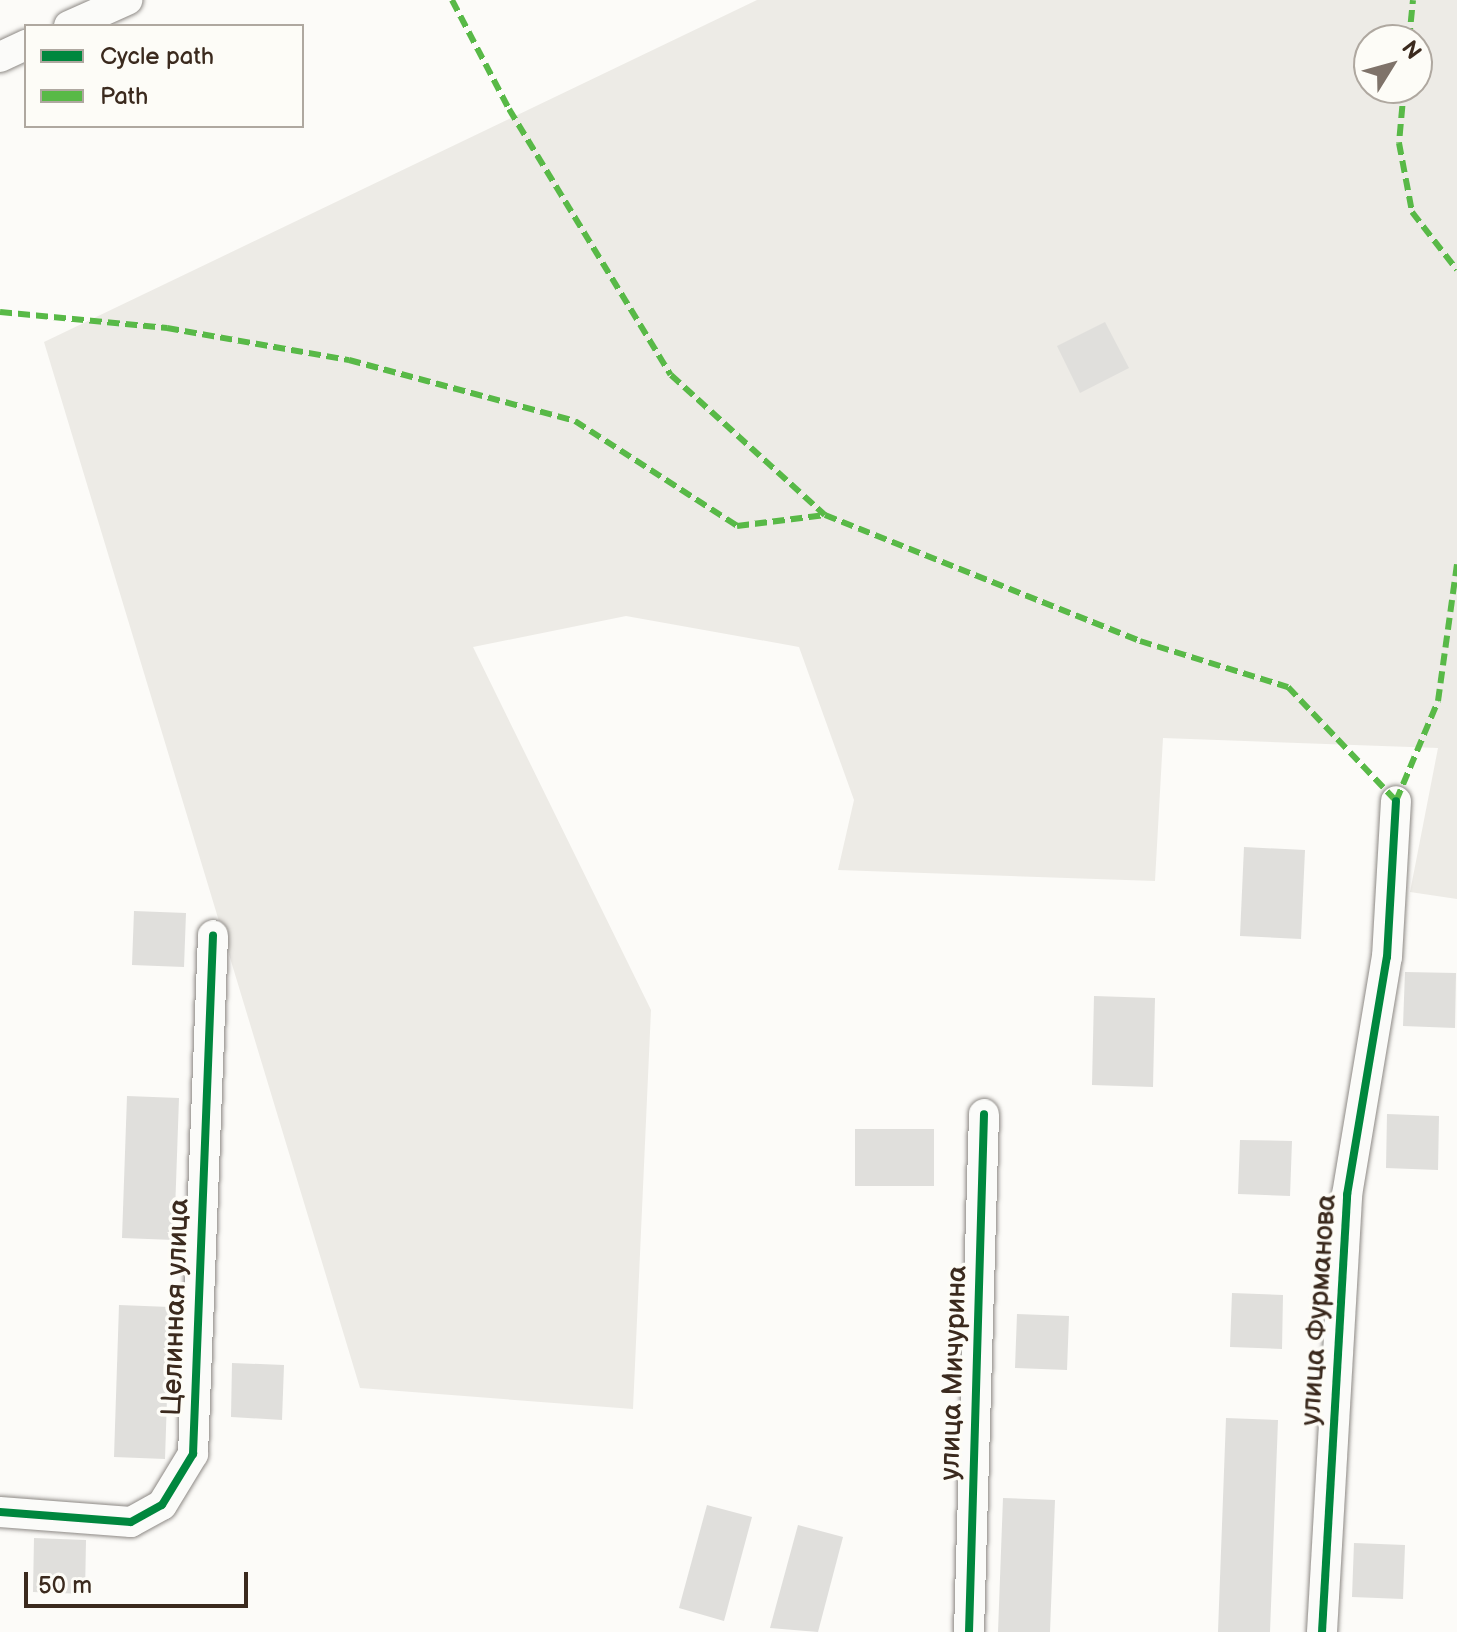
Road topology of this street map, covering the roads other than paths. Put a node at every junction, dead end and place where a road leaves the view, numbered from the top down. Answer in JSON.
{"nodes":[{"id":1,"x":127,"y":0,"type":"edge"},
{"id":2,"x":73,"y":24,"type":"edge"},
{"id":3,"x":24,"y":46,"type":"edge"},
{"id":4,"x":0,"y":57,"type":"edge"},
{"id":5,"x":1396,"y":801,"type":"dead end"},
{"id":6,"x":213,"y":935,"type":"dead end"},
{"id":7,"x":984,"y":1114,"type":"dead end"},
{"id":8,"x":0,"y":1512,"type":"edge"},
{"id":9,"x":969,"y":1632,"type":"edge"},
{"id":10,"x":1322,"y":1632,"type":"edge"}],
"edges":[{"from":1,"to":2,"type":"street"},
{"from":3,"to":4,"type":"street"},
{"from":5,"to":10,"type":"street","name":"улица Фурманова"},
{"from":6,"to":8,"type":"street","name":"Целинная улица"},
{"from":7,"to":9,"type":"street","name":"улица Мичурина"}]}
